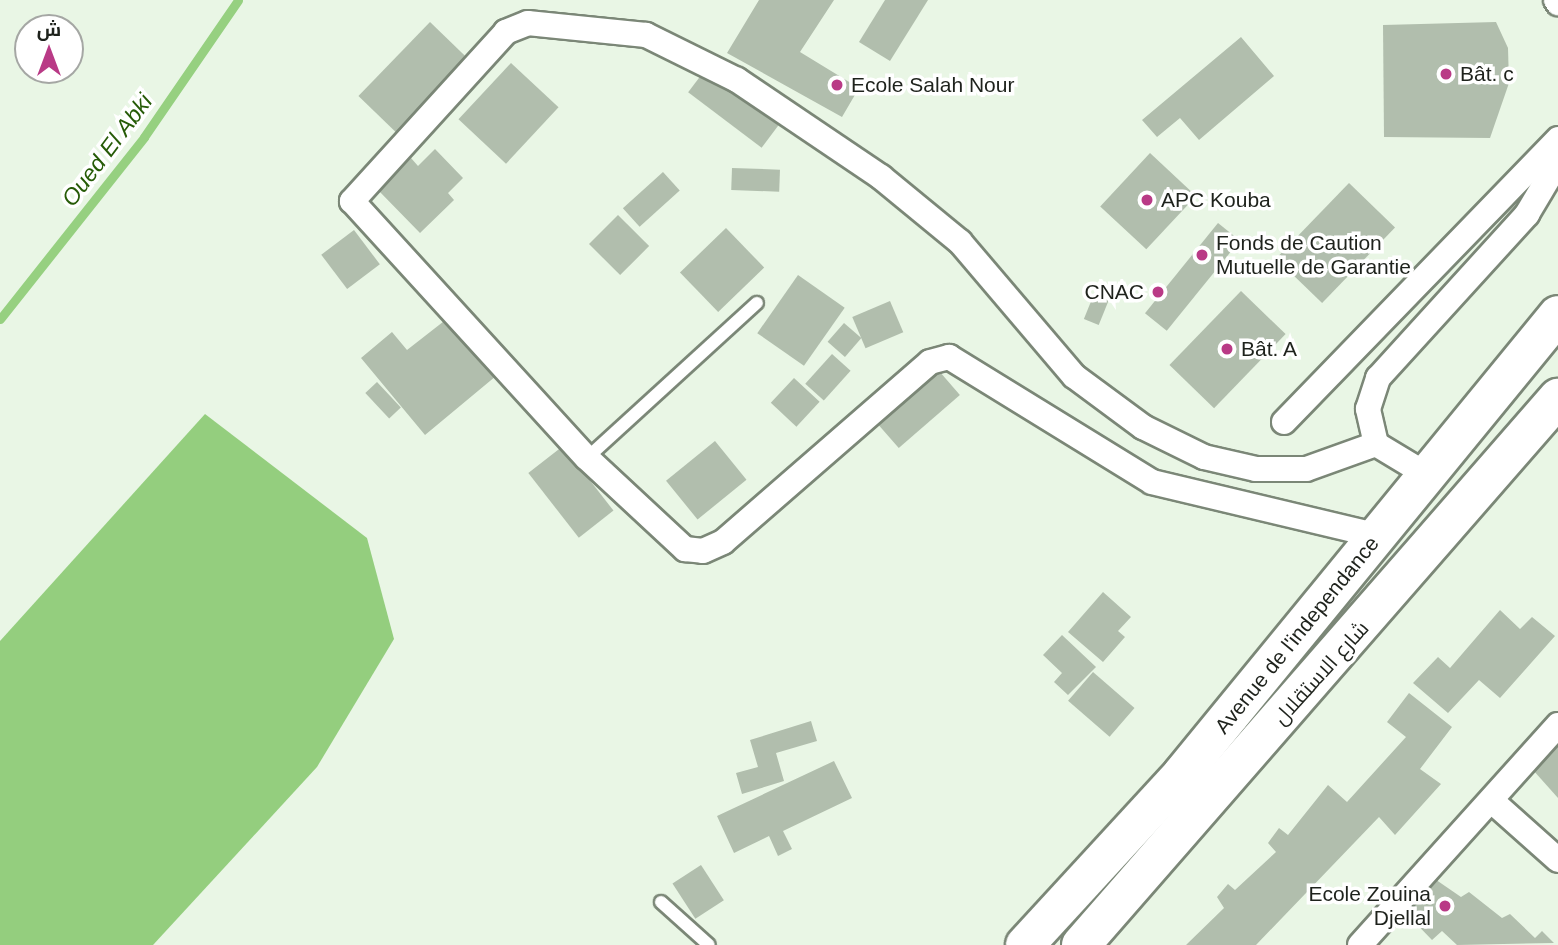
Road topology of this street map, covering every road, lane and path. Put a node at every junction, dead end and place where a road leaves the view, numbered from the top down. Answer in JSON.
{"nodes":[{"id":1,"x":1558,"y":139,"type":"edge"},
{"id":2,"x":1558,"y":162,"type":"edge"},
{"id":3,"x":757,"y":303,"type":"dead end"},
{"id":4,"x":1558,"y":315,"type":"edge"},
{"id":5,"x":1558,"y":398,"type":"edge"},
{"id":6,"x":1284,"y":422,"type":"dead end"},
{"id":7,"x":1376,"y":443,"type":"junction"},
{"id":8,"x":587,"y":458,"type":"junction"},
{"id":9,"x":1429,"y":476,"type":"junction"},
{"id":10,"x":1378,"y":536,"type":"junction"},
{"id":11,"x":1558,"y":725,"type":"edge"},
{"id":12,"x":1493,"y":802,"type":"junction"},
{"id":13,"x":1558,"y":860,"type":"edge"},
{"id":14,"x":660,"y":902,"type":"dead end"},
{"id":15,"x":709,"y":945,"type":"edge"},
{"id":16,"x":1024,"y":945,"type":"edge"},
{"id":17,"x":1080,"y":945,"type":"edge"},
{"id":18,"x":1360,"y":945,"type":"edge"}],
"edges":[{"from":1,"to":6,"type":"street"},
{"from":2,"to":7,"type":"street"},
{"from":3,"to":8,"type":"lane"},
{"from":4,"to":9,"type":"main road","name":"Avenue de l'independance"},
{"from":5,"to":17,"type":"main road","name":"شارع الاستقلال"},
{"from":7,"to":8,"type":"street"},
{"from":7,"to":9,"type":"street"},
{"from":8,"to":10,"type":"street"},
{"from":9,"to":10,"type":"main road","name":"Avenue de l'independance"},
{"from":10,"to":16,"type":"main road","name":"Avenue de l'independance"},
{"from":11,"to":12,"type":"street"},
{"from":12,"to":13,"type":"street"},
{"from":12,"to":18,"type":"street"},
{"from":14,"to":15,"type":"lane"}]}
